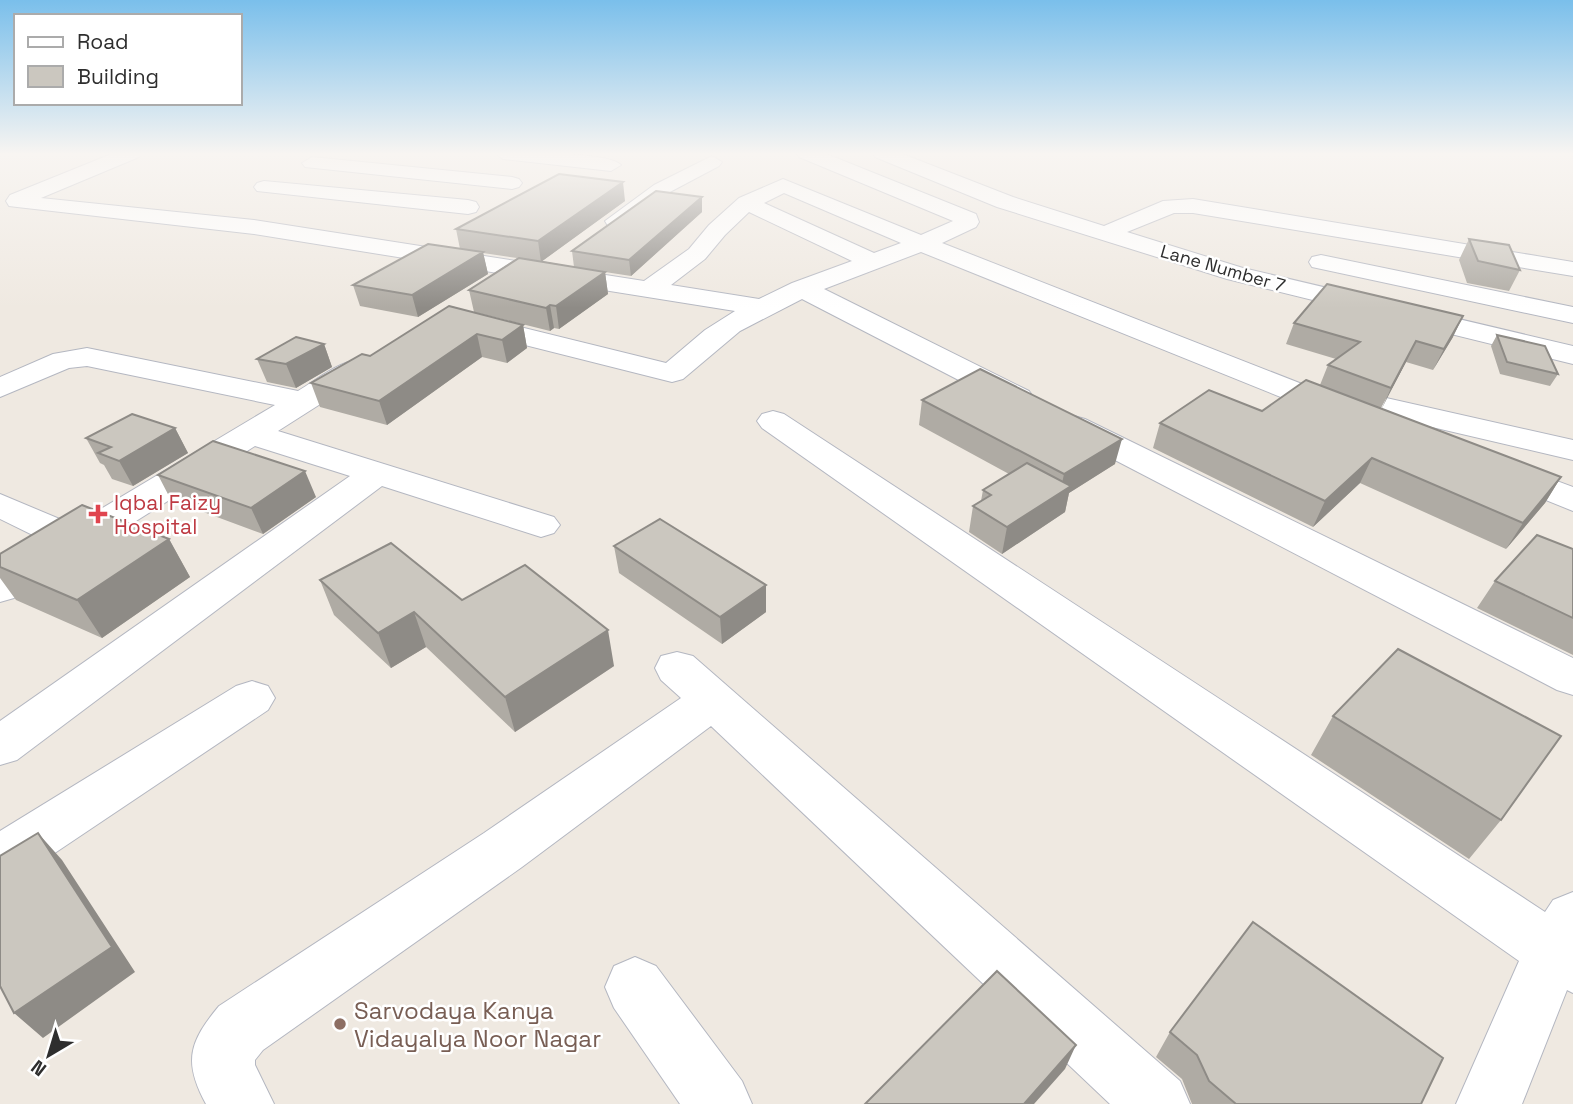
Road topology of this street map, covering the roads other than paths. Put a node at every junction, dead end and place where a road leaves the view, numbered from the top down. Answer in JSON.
{"nodes":[{"id":1,"x":15,"y":205,"type":"edge"},
{"id":2,"x":231,"y":205,"type":"edge"},
{"id":3,"x":443,"y":205,"type":"edge"},
{"id":4,"x":473,"y":205,"type":"edge"},
{"id":5,"x":639,"y":205,"type":"edge"},
{"id":6,"x":745,"y":205,"type":"edge"},
{"id":7,"x":750,"y":205,"type":"edge"},
{"id":8,"x":829,"y":205,"type":"edge"},
{"id":9,"x":933,"y":205,"type":"edge"},
{"id":10,"x":1012,"y":205,"type":"edge"},
{"id":11,"x":468,"y":207,"type":"junction"},
{"id":12,"x":201,"y":220,"type":"junction"},
{"id":13,"x":601,"y":232,"type":"edge"},
{"id":14,"x":1107,"y":233,"type":"junction"},
{"id":15,"x":922,"y":244,"type":"junction"},
{"id":16,"x":401,"y":248,"type":"junction"},
{"id":17,"x":567,"y":257,"type":"dead end"},
{"id":18,"x":873,"y":262,"type":"junction"},
{"id":19,"x":1321,"y":262,"type":"dead end"},
{"id":20,"x":1573,"y":270,"type":"edge"},
{"id":21,"x":530,"y":271,"type":"junction"},
{"id":22,"x":801,"y":288,"type":"junction"},
{"id":23,"x":648,"y":290,"type":"junction"},
{"id":24,"x":762,"y":307,"type":"junction"},
{"id":25,"x":1573,"y":315,"type":"edge"},
{"id":26,"x":390,"y":349,"type":"edge"},
{"id":27,"x":1573,"y":355,"type":"edge"},
{"id":28,"x":1258,"y":378,"type":"junction"},
{"id":29,"x":0,"y":388,"type":"edge"},
{"id":30,"x":301,"y":401,"type":"junction"},
{"id":31,"x":773,"y":421,"type":"dead end"},
{"id":32,"x":249,"y":433,"type":"junction"},
{"id":33,"x":1573,"y":450,"type":"edge"},
{"id":34,"x":376,"y":474,"type":"junction"},
{"id":35,"x":1573,"y":499,"type":"edge"},
{"id":36,"x":0,"y":505,"type":"edge"},
{"id":37,"x":541,"y":525,"type":"dead end"},
{"id":38,"x":77,"y":541,"type":"junction"},
{"id":39,"x":0,"y":588,"type":"edge"},
{"id":40,"x":1573,"y":678,"type":"edge"},
{"id":41,"x":252,"y":698,"type":"dead end"},
{"id":42,"x":0,"y":746,"type":"edge"},
{"id":43,"x":0,"y":860,"type":"edge"},
{"id":44,"x":1566,"y":944,"type":"edge"},
{"id":45,"x":635,"y":987,"type":"dead end"},
{"id":46,"x":241,"y":1104,"type":"edge"},
{"id":47,"x":719,"y":1104,"type":"edge"},
{"id":48,"x":1157,"y":1104,"type":"edge"},
{"id":49,"x":1489,"y":1104,"type":"edge"}],
"edges":[{"from":1,"to":12,"type":"street"},
{"from":2,"to":12,"type":"street"},
{"from":3,"to":11,"type":"street"},
{"from":4,"to":11,"type":"street"},
{"from":5,"to":13,"type":"street"},
{"from":6,"to":23,"type":"street"},
{"from":7,"to":18,"type":"street"},
{"from":8,"to":15,"type":"street"},
{"from":9,"to":15,"type":"street"},
{"from":10,"to":14,"type":"street","name":"Lane Number 7"},
{"from":11,"to":16,"type":"street"},
{"from":12,"to":16,"type":"street"},
{"from":14,"to":20,"type":"street"},
{"from":14,"to":27,"type":"street","name":"Lane Number 7"},
{"from":15,"to":18,"type":"street"},
{"from":15,"to":28,"type":"street"},
{"from":16,"to":21,"type":"street"},
{"from":17,"to":21,"type":"street"},
{"from":18,"to":22,"type":"street"},
{"from":19,"to":25,"type":"street"},
{"from":21,"to":23,"type":"street"},
{"from":21,"to":24,"type":"street"},
{"from":22,"to":24,"type":"street"},
{"from":22,"to":40,"type":"street"},
{"from":23,"to":24,"type":"street"},
{"from":26,"to":30,"type":"street"},
{"from":28,"to":33,"type":"street"},
{"from":28,"to":35,"type":"street"},
{"from":29,"to":30,"type":"street"},
{"from":30,"to":32,"type":"street"},
{"from":31,"to":44,"type":"street"},
{"from":32,"to":34,"type":"street"},
{"from":32,"to":38,"type":"street"},
{"from":34,"to":37,"type":"street"},
{"from":34,"to":42,"type":"street"},
{"from":36,"to":38,"type":"street"},
{"from":38,"to":39,"type":"street"},
{"from":41,"to":43,"type":"street"},
{"from":44,"to":49,"type":"street"},
{"from":45,"to":47,"type":"street"},
{"from":46,"to":48,"type":"street"}]}
